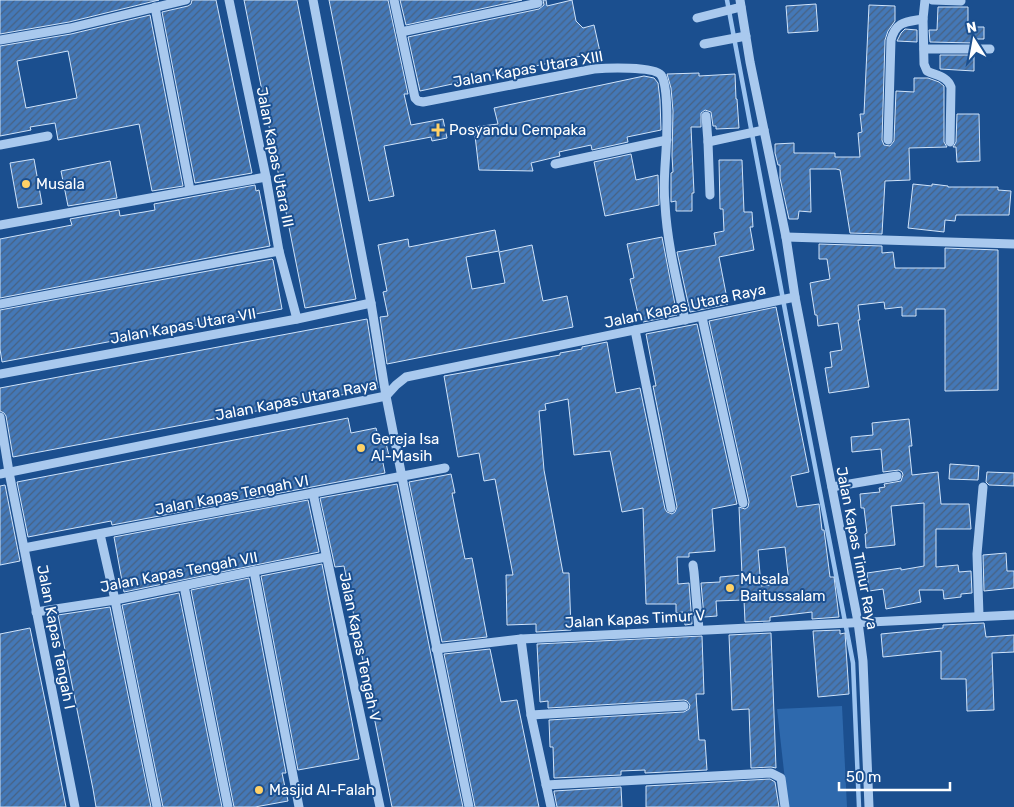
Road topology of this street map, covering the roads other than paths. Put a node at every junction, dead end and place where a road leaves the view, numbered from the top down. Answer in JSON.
{"nodes":[{"id":1,"x":186,"y":0,"type":"edge"},
{"id":2,"x":229,"y":0,"type":"edge"},
{"id":3,"x":313,"y":0,"type":"edge"},
{"id":4,"x":394,"y":0,"type":"edge"},
{"id":5,"x":925,"y":0,"type":"edge"},
{"id":6,"x":932,"y":0,"type":"edge"},
{"id":7,"x":961,"y":2,"type":"dead end"},
{"id":8,"x":538,"y":3,"type":"dead end"},
{"id":9,"x":739,"y":5,"type":"edge"},
{"id":10,"x":155,"y":7,"type":"junction"},
{"id":11,"x":696,"y":18,"type":"dead end"},
{"id":12,"x":923,"y":18,"type":"junction"},
{"id":13,"x":401,"y":32,"type":"junction"},
{"id":14,"x":743,"y":37,"type":"junction"},
{"id":15,"x":0,"y":40,"type":"edge"},
{"id":16,"x":704,"y":44,"type":"dead end"},
{"id":17,"x":924,"y":49,"type":"junction"},
{"id":18,"x":990,"y":50,"type":"dead end"},
{"id":19,"x":706,"y":116,"type":"dead end"},
{"id":20,"x":762,"y":131,"type":"junction"},
{"id":21,"x":48,"y":136,"type":"dead end"},
{"id":22,"x":666,"y":140,"type":"junction"},
{"id":23,"x":888,"y":140,"type":"dead end"},
{"id":24,"x":708,"y":142,"type":"junction"},
{"id":25,"x":950,"y":142,"type":"dead end"},
{"id":26,"x":0,"y":145,"type":"edge"},
{"id":27,"x":555,"y":164,"type":"dead end"},
{"id":28,"x":266,"y":177,"type":"junction"},
{"id":29,"x":190,"y":190,"type":"junction"},
{"id":30,"x":710,"y":195,"type":"dead end"},
{"id":31,"x":0,"y":225,"type":"edge"},
{"id":32,"x":786,"y":237,"type":"junction"},
{"id":33,"x":1014,"y":244,"type":"edge"},
{"id":34,"x":279,"y":251,"type":"junction"},
{"id":35,"x":792,"y":297,"type":"junction"},
{"id":36,"x":0,"y":304,"type":"edge"},
{"id":37,"x":371,"y":304,"type":"junction"},
{"id":38,"x":702,"y":316,"type":"junction"},
{"id":39,"x":297,"y":319,"type":"junction"},
{"id":40,"x":685,"y":320,"type":"junction"},
{"id":41,"x":635,"y":330,"type":"junction"},
{"id":42,"x":0,"y":374,"type":"edge"},
{"id":43,"x":386,"y":396,"type":"junction"},
{"id":44,"x":0,"y":417,"type":"edge"},
{"id":45,"x":445,"y":468,"type":"dead end"},
{"id":46,"x":4,"y":473,"type":"edge"},
{"id":47,"x":897,"y":476,"type":"dead end"},
{"id":48,"x":402,"y":477,"type":"junction"},
{"id":49,"x":832,"y":487,"type":"junction"},
{"id":50,"x":983,"y":487,"type":"dead end"},
{"id":51,"x":314,"y":493,"type":"junction"},
{"id":52,"x":743,"y":503,"type":"dead end"},
{"id":53,"x":672,"y":508,"type":"dead end"},
{"id":54,"x":100,"y":534,"type":"junction"},
{"id":55,"x":24,"y":548,"type":"junction"},
{"id":56,"x":326,"y":557,"type":"junction"},
{"id":57,"x":693,"y":565,"type":"dead end"},
{"id":58,"x":254,"y":571,"type":"junction"},
{"id":59,"x":184,"y":586,"type":"junction"},
{"id":60,"x":115,"y":600,"type":"junction"},
{"id":61,"x":36,"y":612,"type":"junction"},
{"id":62,"x":1014,"y":615,"type":"edge"},
{"id":63,"x":979,"y":616,"type":"junction"},
{"id":64,"x":856,"y":622,"type":"junction"},
{"id":65,"x":699,"y":630,"type":"junction"},
{"id":66,"x":521,"y":639,"type":"junction"},
{"id":67,"x":436,"y":649,"type":"junction"},
{"id":68,"x":684,"y":706,"type":"dead end"},
{"id":69,"x":531,"y":715,"type":"junction"},
{"id":70,"x":546,"y":785,"type":"junction"},
{"id":71,"x":75,"y":807,"type":"edge"},
{"id":72,"x":157,"y":807,"type":"edge"},
{"id":73,"x":228,"y":807,"type":"edge"},
{"id":74,"x":299,"y":807,"type":"edge"},
{"id":75,"x":380,"y":807,"type":"edge"},
{"id":76,"x":469,"y":807,"type":"edge"},
{"id":77,"x":551,"y":807,"type":"edge"},
{"id":78,"x":785,"y":807,"type":"edge"},
{"id":79,"x":870,"y":807,"type":"edge"}],
"edges":[{"from":1,"to":10,"type":"street"},
{"from":2,"to":28,"type":"street","name":"Jalan Kapas Utara III"},
{"from":3,"to":37,"type":"street"},
{"from":4,"to":13,"type":"street"},
{"from":5,"to":12,"type":"street"},
{"from":6,"to":7,"type":"street"},
{"from":8,"to":13,"type":"street"},
{"from":9,"to":11,"type":"street"},
{"from":9,"to":14,"type":"street","name":"Jalan Kapas Timur Raya"},
{"from":10,"to":15,"type":"street"},
{"from":10,"to":29,"type":"street"},
{"from":12,"to":17,"type":"street"},
{"from":12,"to":23,"type":"street"},
{"from":13,"to":22,"type":"street","name":"Jalan Kapas Utara XIII"},
{"from":14,"to":16,"type":"street"},
{"from":14,"to":20,"type":"street","name":"Jalan Kapas Timur Raya"},
{"from":17,"to":18,"type":"street"},
{"from":17,"to":25,"type":"street"},
{"from":19,"to":24,"type":"street"},
{"from":20,"to":24,"type":"street"},
{"from":20,"to":32,"type":"street","name":"Jalan Kapas Timur Raya"},
{"from":21,"to":26,"type":"street"},
{"from":22,"to":27,"type":"street"},
{"from":22,"to":40,"type":"street","name":"Jalan Kapas Utara XIII"},
{"from":24,"to":30,"type":"street"},
{"from":28,"to":29,"type":"street"},
{"from":28,"to":34,"type":"street","name":"Jalan Kapas Utara III"},
{"from":29,"to":31,"type":"street"},
{"from":32,"to":33,"type":"street"},
{"from":32,"to":35,"type":"street","name":"Jalan Kapas Timur Raya"},
{"from":34,"to":36,"type":"street"},
{"from":34,"to":39,"type":"street","name":"Jalan Kapas Utara III"},
{"from":35,"to":38,"type":"street","name":"Jalan Kapas Utara Raya"},
{"from":35,"to":49,"type":"street","name":"Jalan Kapas Timur Raya"},
{"from":37,"to":39,"type":"street","name":"Jalan Kapas Utara VII"},
{"from":37,"to":43,"type":"street"},
{"from":38,"to":40,"type":"street","name":"Jalan Kapas Utara Raya"},
{"from":38,"to":52,"type":"street"},
{"from":39,"to":42,"type":"street","name":"Jalan Kapas Utara VII"},
{"from":40,"to":41,"type":"street","name":"Jalan Kapas Utara Raya"},
{"from":41,"to":43,"type":"street","name":"Jalan Kapas Utara Raya"},
{"from":41,"to":53,"type":"street"},
{"from":43,"to":46,"type":"street","name":"Jalan Kapas Utara Raya"},
{"from":43,"to":48,"type":"street"},
{"from":44,"to":46,"type":"street","name":"Jalan Kapas Tengah I"},
{"from":45,"to":48,"type":"street","name":"Jalan Kapas Tengah VI"},
{"from":46,"to":55,"type":"street","name":"Jalan Kapas Tengah I"},
{"from":47,"to":49,"type":"street"},
{"from":48,"to":51,"type":"street","name":"Jalan Kapas Tengah VI"},
{"from":48,"to":67,"type":"street"},
{"from":49,"to":64,"type":"street","name":"Jalan Kapas Timur Raya"},
{"from":50,"to":63,"type":"street"},
{"from":51,"to":54,"type":"street","name":"Jalan Kapas Tengah VI"},
{"from":51,"to":56,"type":"street","name":"Jalan Kapas Tengah V"},
{"from":54,"to":55,"type":"street","name":"Jalan Kapas Tengah VI"},
{"from":54,"to":60,"type":"street"},
{"from":55,"to":61,"type":"street","name":"Jalan Kapas Tengah I"},
{"from":56,"to":58,"type":"street","name":"Jalan Kapas Tengah VII"},
{"from":56,"to":75,"type":"street","name":"Jalan Kapas Tengah V"},
{"from":57,"to":65,"type":"street"},
{"from":58,"to":59,"type":"street","name":"Jalan Kapas Tengah VII"},
{"from":58,"to":74,"type":"street"},
{"from":59,"to":60,"type":"street","name":"Jalan Kapas Tengah VII"},
{"from":59,"to":73,"type":"street"},
{"from":60,"to":61,"type":"street","name":"Jalan Kapas Tengah VII"},
{"from":60,"to":72,"type":"street"},
{"from":61,"to":71,"type":"street","name":"Jalan Kapas Tengah I"},
{"from":62,"to":63,"type":"street","name":"Jalan Kapas Timur V"},
{"from":63,"to":64,"type":"street","name":"Jalan Kapas Timur V"},
{"from":64,"to":65,"type":"street","name":"Jalan Kapas Timur V"},
{"from":64,"to":79,"type":"street","name":"Jalan Kapas Timur Raya"},
{"from":65,"to":66,"type":"street","name":"Jalan Kapas Timur V"},
{"from":66,"to":67,"type":"street","name":"Jalan Kapas Timur V"},
{"from":66,"to":69,"type":"street"},
{"from":67,"to":76,"type":"street"},
{"from":68,"to":69,"type":"street"},
{"from":69,"to":70,"type":"street"},
{"from":70,"to":77,"type":"street"},
{"from":70,"to":78,"type":"street"}]}
